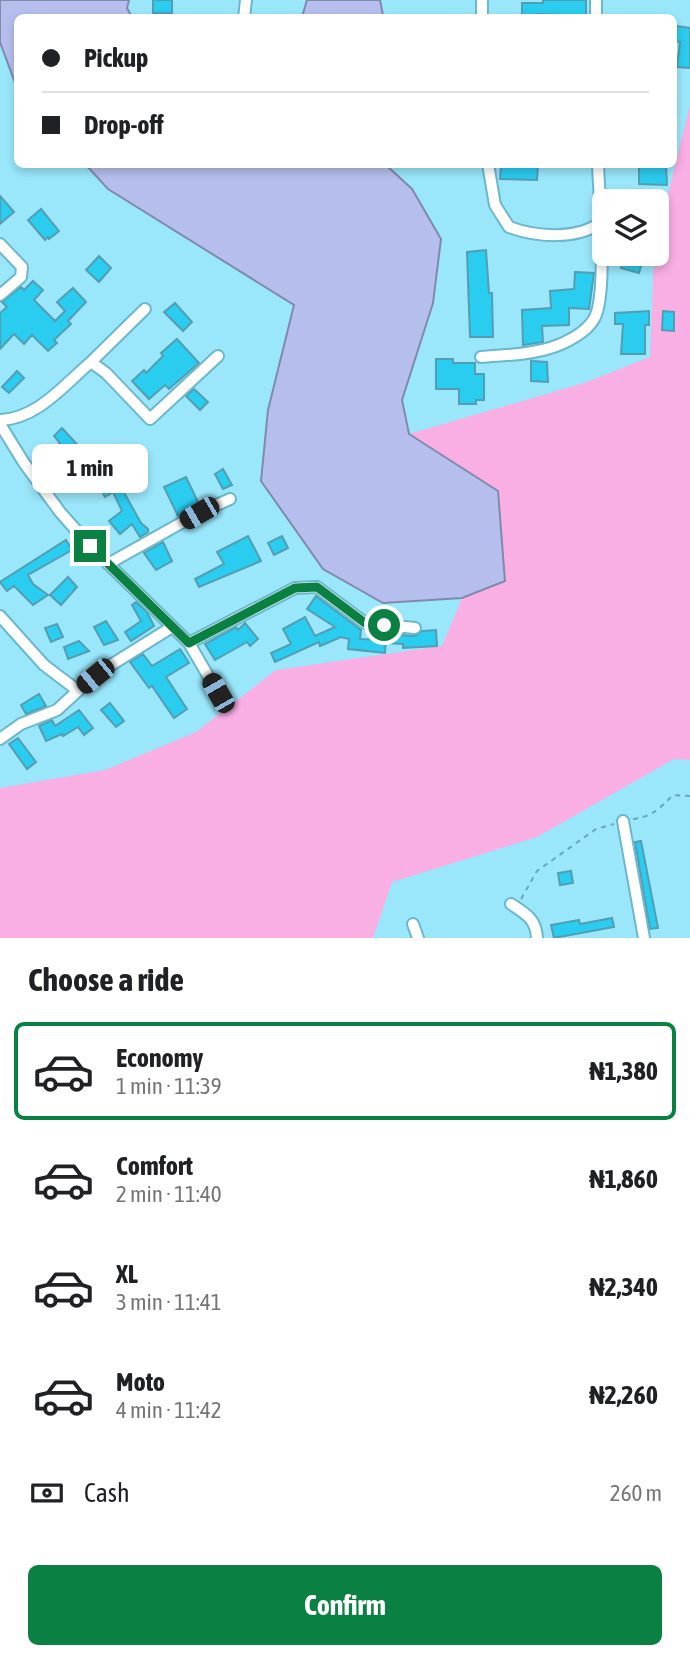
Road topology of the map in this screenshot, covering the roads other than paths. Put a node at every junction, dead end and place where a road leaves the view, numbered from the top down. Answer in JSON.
{"nodes":[{"id":1,"x":489,"y":168,"type":"edge"},
{"id":2,"x":598,"y":168,"type":"edge"},
{"id":3,"x":599,"y":189,"type":"edge"},
{"id":4,"x":592,"y":229,"type":"edge"},
{"id":5,"x":0,"y":244,"type":"edge"},
{"id":6,"x":601,"y":266,"type":"edge"},
{"id":7,"x":0,"y":295,"type":"edge"},
{"id":8,"x":145,"y":309,"type":"dead end"},
{"id":9,"x":218,"y":356,"type":"dead end"},
{"id":10,"x":481,"y":357,"type":"dead end"},
{"id":11,"x":91,"y":362,"type":"junction"},
{"id":12,"x":0,"y":422,"type":"edge"},
{"id":13,"x":230,"y":499,"type":"dead end"},
{"id":14,"x":108,"y":564,"type":"junction"},
{"id":15,"x":0,"y":616,"type":"edge"},
{"id":16,"x":172,"y":627,"type":"junction"},
{"id":17,"x":415,"y":628,"type":"dead end"},
{"id":18,"x":189,"y":643,"type":"junction"},
{"id":19,"x":77,"y":690,"type":"junction"},
{"id":20,"x":218,"y":693,"type":"dead end"},
{"id":21,"x":0,"y":739,"type":"edge"},
{"id":22,"x":623,"y":821,"type":"road end"},
{"id":23,"x":511,"y":904,"type":"road end"},
{"id":24,"x":413,"y":925,"type":"dead end"},
{"id":25,"x":418,"y":938,"type":"edge"},
{"id":26,"x":537,"y":938,"type":"edge"},
{"id":27,"x":644,"y":938,"type":"edge"}],
"edges":[{"from":1,"to":4,"type":"street"},
{"from":2,"to":3,"type":"street"},
{"from":5,"to":7,"type":"street"},
{"from":6,"to":10,"type":"street"},
{"from":8,"to":11,"type":"street"},
{"from":9,"to":11,"type":"street"},
{"from":11,"to":12,"type":"street"},
{"from":12,"to":14,"type":"street"},
{"from":13,"to":14,"type":"street"},
{"from":14,"to":16,"type":"street"},
{"from":15,"to":19,"type":"street"},
{"from":16,"to":18,"type":"street"},
{"from":16,"to":19,"type":"street"},
{"from":17,"to":18,"type":"street"},
{"from":18,"to":20,"type":"street"},
{"from":19,"to":21,"type":"street"},
{"from":22,"to":27,"type":"street"},
{"from":23,"to":26,"type":"street"},
{"from":24,"to":25,"type":"street"}]}
